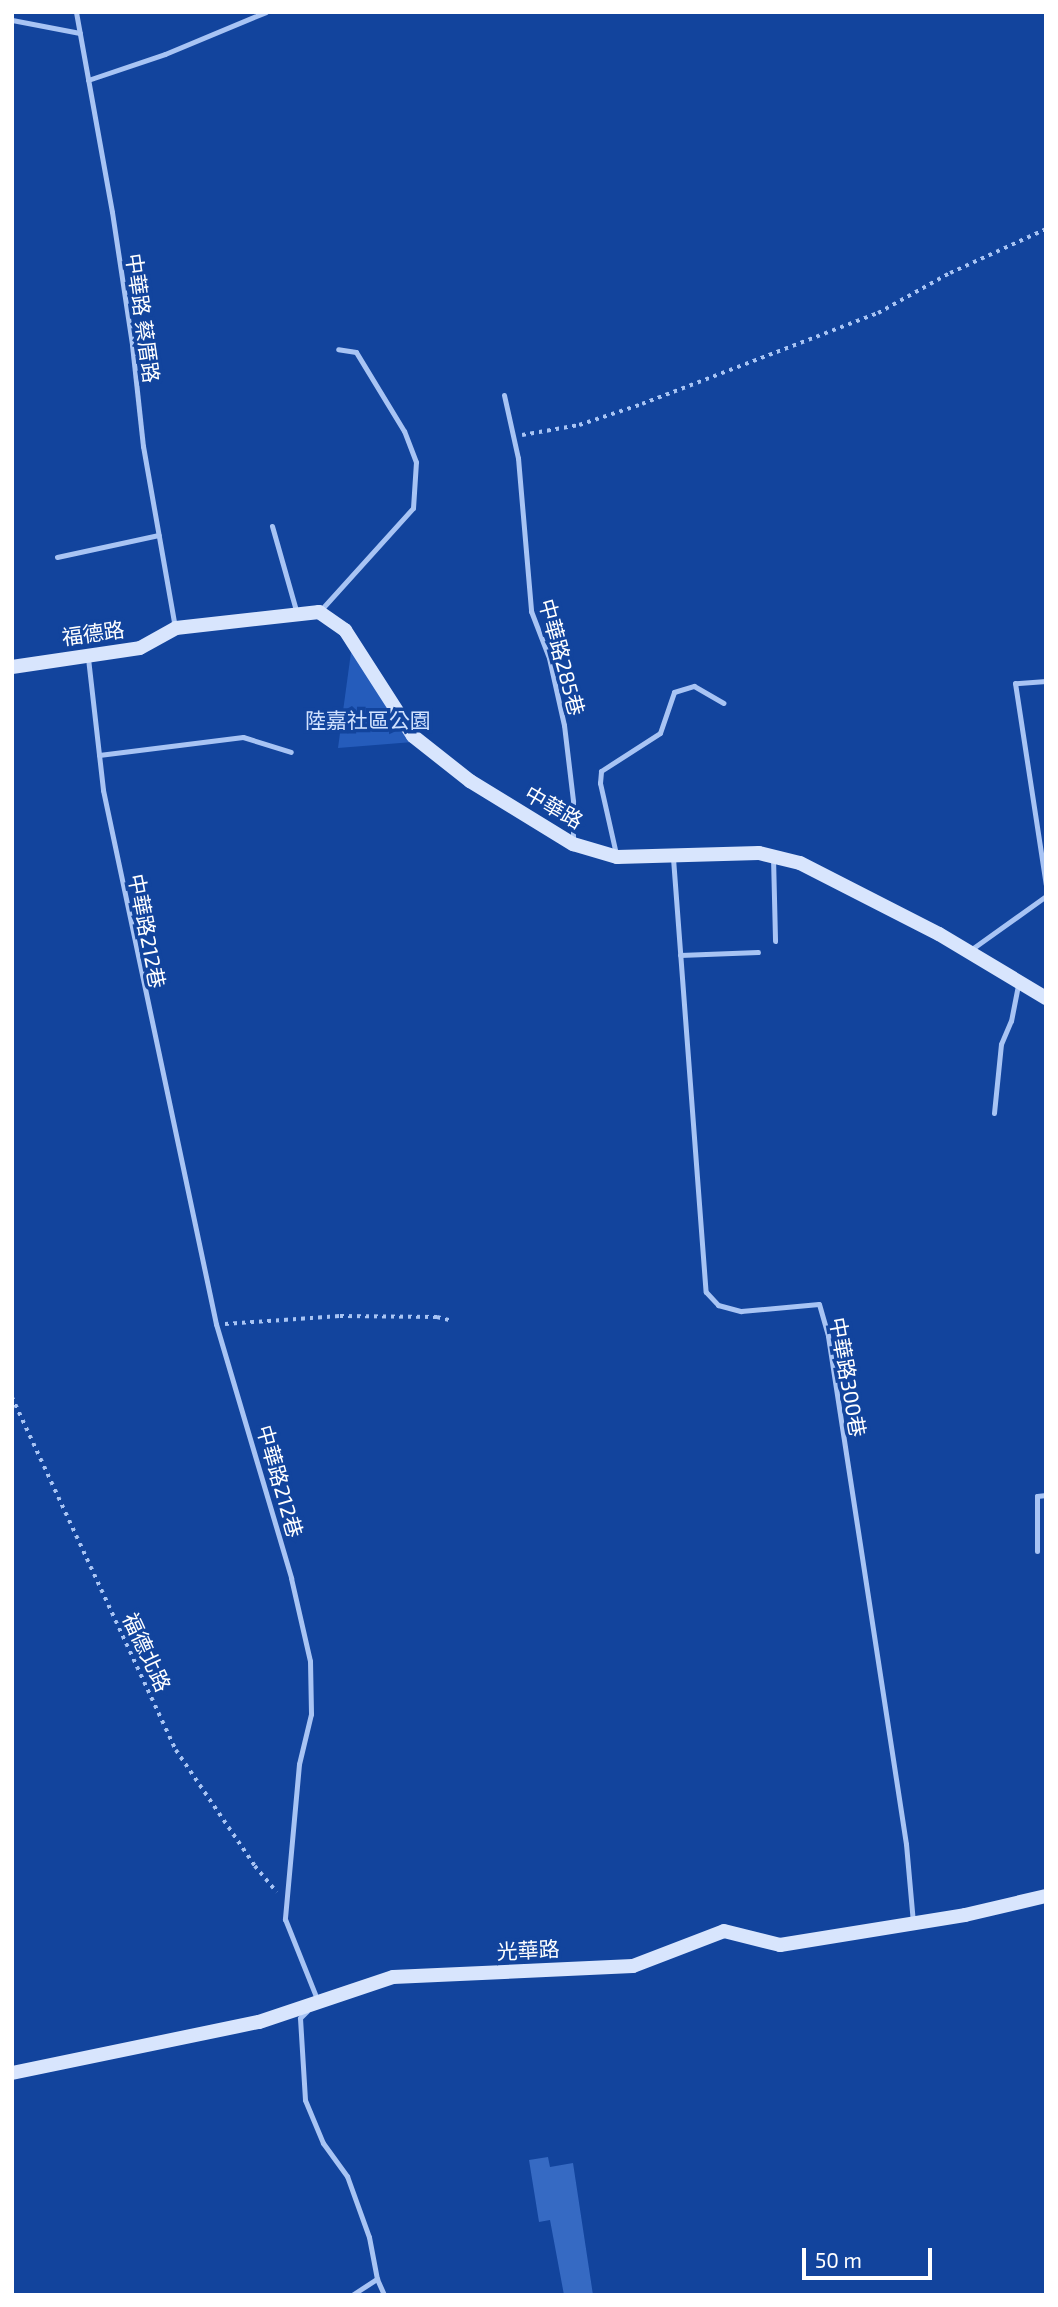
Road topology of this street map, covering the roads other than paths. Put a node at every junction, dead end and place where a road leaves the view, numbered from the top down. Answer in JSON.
{"nodes":[{"id":1,"x":76,"y":12,"type":"edge"},
{"id":2,"x":266,"y":12,"type":"edge"},
{"id":3,"x":12,"y":20,"type":"edge"},
{"id":4,"x":80,"y":33,"type":"junction"},
{"id":5,"x":88,"y":79,"type":"junction"},
{"id":6,"x":338,"y":349,"type":"dead end"},
{"id":7,"x":504,"y":395,"type":"dead end"},
{"id":8,"x":272,"y":526,"type":"dead end"},
{"id":9,"x":159,"y":535,"type":"junction"},
{"id":10,"x":57,"y":557,"type":"dead end"},
{"id":11,"x":319,"y":612,"type":"junction"},
{"id":12,"x":297,"y":614,"type":"junction"},
{"id":13,"x":176,"y":628,"type":"junction"},
{"id":14,"x":87,"y":654,"type":"junction"},
{"id":15,"x":12,"y":667,"type":"edge"},
{"id":16,"x":1046,"y":681,"type":"edge"},
{"id":17,"x":723,"y":703,"type":"dead end"},
{"id":18,"x":291,"y":752,"type":"dead end"},
{"id":19,"x":99,"y":755,"type":"junction"},
{"id":20,"x":573,"y":844,"type":"junction"},
{"id":21,"x":673,"y":855,"type":"junction"},
{"id":22,"x":617,"y":857,"type":"junction"},
{"id":23,"x":773,"y":857,"type":"junction"},
{"id":24,"x":1046,"y":885,"type":"edge"},
{"id":25,"x":1046,"y":895,"type":"edge"},
{"id":26,"x":775,"y":941,"type":"dead end"},
{"id":27,"x":758,"y":952,"type":"dead end"},
{"id":28,"x":967,"y":953,"type":"junction"},
{"id":29,"x":680,"y":955,"type":"junction"},
{"id":30,"x":1018,"y":981,"type":"junction"},
{"id":31,"x":1046,"y":998,"type":"edge"},
{"id":32,"x":995,"y":1114,"type":"dead end"},
{"id":33,"x":1046,"y":1495,"type":"edge"},
{"id":34,"x":1037,"y":1551,"type":"dead end"},
{"id":35,"x":1046,"y":1896,"type":"edge"},
{"id":36,"x":913,"y":1924,"type":"junction"},
{"id":37,"x":318,"y":2002,"type":"junction"},
{"id":38,"x":12,"y":2073,"type":"edge"},
{"id":39,"x":377,"y":2279,"type":"junction"},
{"id":40,"x":352,"y":2295,"type":"edge"},
{"id":41,"x":384,"y":2295,"type":"edge"}],
"edges":[{"from":1,"to":4,"type":"lane","name":"中華路 蔡厝路"},
{"from":2,"to":5,"type":"lane"},
{"from":3,"to":4,"type":"lane"},
{"from":4,"to":5,"type":"lane","name":"中華路 蔡厝路"},
{"from":5,"to":9,"type":"lane","name":"中華路 蔡厝路"},
{"from":6,"to":11,"type":"lane"},
{"from":7,"to":20,"type":"lane","name":"中華路285巷"},
{"from":8,"to":12,"type":"lane"},
{"from":9,"to":10,"type":"lane"},
{"from":9,"to":13,"type":"lane","name":"中華路 蔡厝路"},
{"from":11,"to":12,"type":"street"},
{"from":11,"to":20,"type":"street","name":"中華路"},
{"from":12,"to":13,"type":"street"},
{"from":13,"to":14,"type":"street","name":"福德路"},
{"from":14,"to":15,"type":"street","name":"福德路"},
{"from":14,"to":19,"type":"lane","name":"中華路212巷"},
{"from":16,"to":24,"type":"lane"},
{"from":17,"to":22,"type":"lane"},
{"from":18,"to":19,"type":"lane"},
{"from":19,"to":37,"type":"lane","name":"中華路212巷"},
{"from":20,"to":22,"type":"street","name":"中華路"},
{"from":21,"to":22,"type":"street","name":"中華路"},
{"from":21,"to":23,"type":"street","name":"中華路"},
{"from":21,"to":29,"type":"lane","name":"中華路300巷"},
{"from":23,"to":26,"type":"lane"},
{"from":23,"to":28,"type":"street","name":"中華路"},
{"from":25,"to":28,"type":"lane"},
{"from":27,"to":29,"type":"lane"},
{"from":28,"to":30,"type":"street","name":"中華路"},
{"from":29,"to":36,"type":"lane","name":"中華路300巷"},
{"from":30,"to":31,"type":"street","name":"中華路"},
{"from":30,"to":32,"type":"lane"},
{"from":33,"to":34,"type":"lane"},
{"from":35,"to":36,"type":"street","name":"光華路"},
{"from":36,"to":37,"type":"street","name":"光華路"},
{"from":37,"to":38,"type":"street","name":"光華路"},
{"from":37,"to":39,"type":"lane"},
{"from":39,"to":40,"type":"lane"},
{"from":39,"to":41,"type":"lane"}]}
